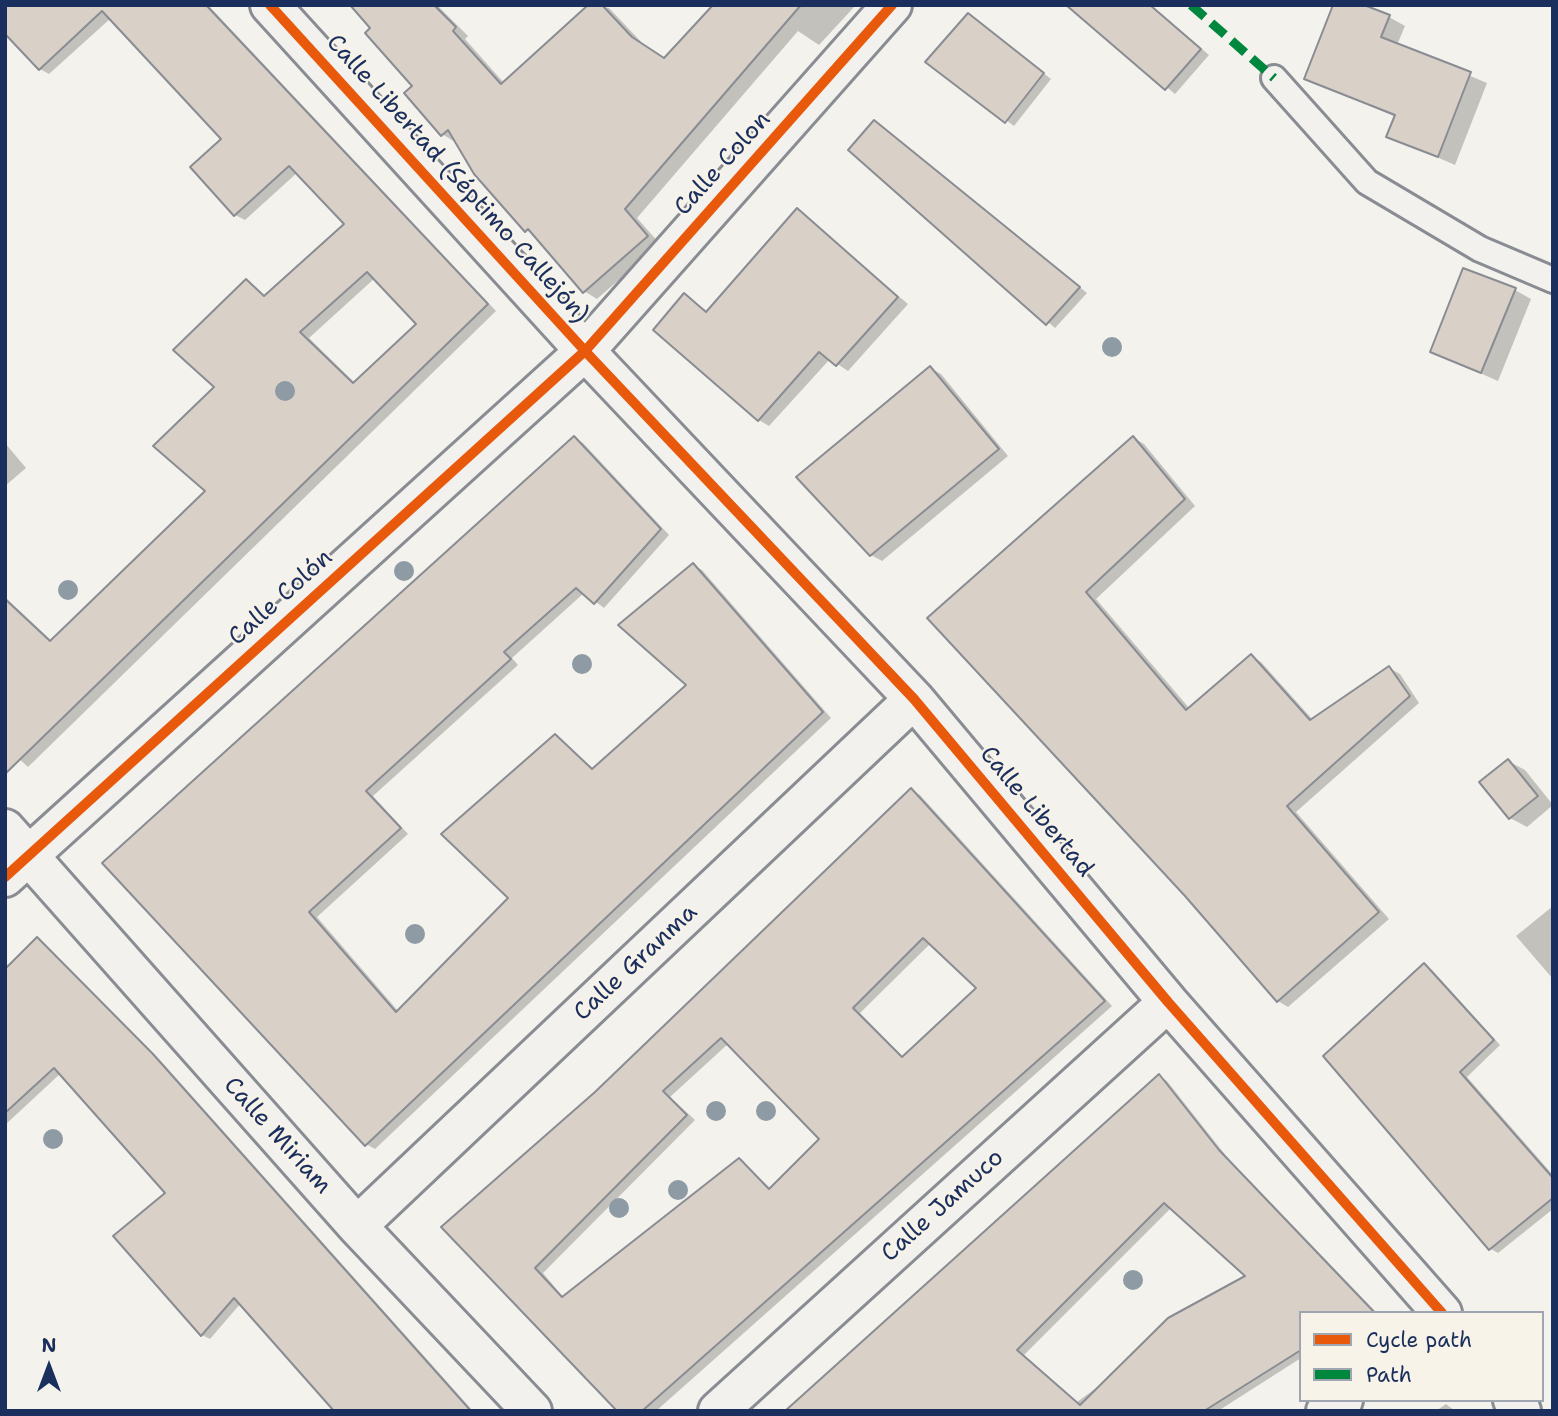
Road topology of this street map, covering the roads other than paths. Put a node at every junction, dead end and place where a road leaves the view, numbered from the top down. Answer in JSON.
{"nodes":[{"id":1,"x":270,"y":5,"type":"edge"},
{"id":2,"x":892,"y":5,"type":"edge"},
{"id":3,"x":1274,"y":78,"type":"dead end"},
{"id":4,"x":1553,"y":280,"type":"edge"},
{"id":5,"x":585,"y":351,"type":"junction"},
{"id":6,"x":914,"y":699,"type":"junction"},
{"id":7,"x":13,"y":854,"type":"edge"},
{"id":8,"x":1168,"y":1002,"type":"junction"},
{"id":9,"x":357,"y":1226,"type":"junction"},
{"id":10,"x":1440,"y":1311,"type":"edge"},
{"id":11,"x":532,"y":1411,"type":"edge"},
{"id":12,"x":718,"y":1411,"type":"edge"}],
"edges":[{"from":1,"to":5,"type":"street","name":"Calle Libertad (Séptimo Callejón)"},
{"from":2,"to":5,"type":"street","name":"Calle Colon"},
{"from":3,"to":4,"type":"lane"},
{"from":5,"to":6,"type":"street","name":"Calle Libertad"},
{"from":5,"to":7,"type":"street","name":"Calle Colón"},
{"from":6,"to":8,"type":"street","name":"Calle Libertad"},
{"from":6,"to":9,"type":"street","name":"Calle Granma"},
{"from":7,"to":9,"type":"street","name":"Calle Miriam"},
{"from":8,"to":10,"type":"street","name":"Calle Libertad"},
{"from":8,"to":12,"type":"street","name":"Calle Jamuco"},
{"from":9,"to":11,"type":"street","name":"Calle Miriam"}]}
